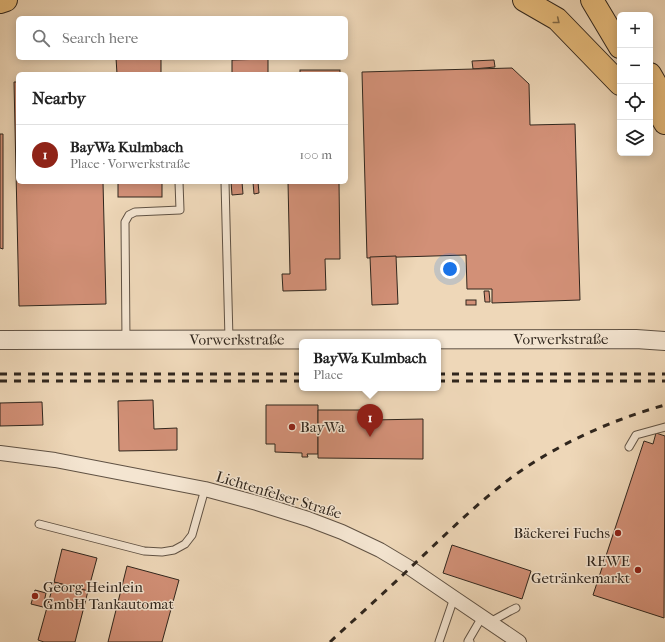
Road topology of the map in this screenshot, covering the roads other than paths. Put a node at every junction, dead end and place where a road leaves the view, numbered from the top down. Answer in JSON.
{"nodes":[{"id":1,"x":6,"y":0,"type":"edge"},
{"id":2,"x":524,"y":0,"type":"edge"},
{"id":3,"x":592,"y":0,"type":"edge"},
{"id":4,"x":606,"y":0,"type":"edge"},
{"id":5,"x":0,"y":2,"type":"edge"},
{"id":6,"x":617,"y":18,"type":"edge"},
{"id":7,"x":617,"y":42,"type":"edge"},
{"id":8,"x":653,"y":79,"type":"edge"},
{"id":9,"x":617,"y":81,"type":"edge"},
{"id":10,"x":665,"y":100,"type":"edge"},
{"id":11,"x":653,"y":103,"type":"edge"},
{"id":12,"x":653,"y":117,"type":"edge"},
{"id":13,"x":665,"y":123,"type":"edge"},
{"id":14,"x":665,"y":130,"type":"edge"},
{"id":15,"x":179,"y":184,"type":"edge"},
{"id":16,"x":225,"y":184,"type":"edge"},
{"id":17,"x":441,"y":339,"type":"edge"},
{"id":18,"x":0,"y":340,"type":"edge"},
{"id":19,"x":126,"y":340,"type":"junction"},
{"id":20,"x":229,"y":340,"type":"junction"},
{"id":21,"x":299,"y":340,"type":"edge"},
{"id":22,"x":665,"y":341,"type":"edge"},
{"id":23,"x":665,"y":427,"type":"edge"},
{"id":24,"x":629,"y":447,"type":"dead end"},
{"id":25,"x":0,"y":453,"type":"edge"},
{"id":26,"x":205,"y":489,"type":"junction"},
{"id":27,"x":39,"y":524,"type":"dead end"},
{"id":28,"x":454,"y":598,"type":"junction"},
{"id":29,"x":516,"y":608,"type":"dead end"},
{"id":30,"x":486,"y":620,"type":"junction"},
{"id":31,"x":439,"y":642,"type":"edge"},
{"id":32,"x":470,"y":642,"type":"edge"},
{"id":33,"x":519,"y":642,"type":"edge"}],
"edges":[{"from":1,"to":5,"type":"highway"},
{"from":2,"to":9,"type":"highway","one_way":true},
{"from":3,"to":7,"type":"highway"},
{"from":4,"to":6,"type":"highway"},
{"from":8,"to":10,"type":"highway"},
{"from":11,"to":13,"type":"highway"},
{"from":12,"to":14,"type":"highway"},
{"from":15,"to":19,"type":"lane"},
{"from":16,"to":20,"type":"lane"},
{"from":17,"to":22,"type":"street","name":"Vorwerkstraße"},
{"from":18,"to":19,"type":"street","name":"Vorwerkstraße"},
{"from":19,"to":20,"type":"street","name":"Vorwerkstraße"},
{"from":20,"to":21,"type":"street","name":"Vorwerkstraße"},
{"from":23,"to":24,"type":"lane"},
{"from":25,"to":26,"type":"street","name":"Lichtenfelser Straße"},
{"from":26,"to":27,"type":"lane"},
{"from":26,"to":28,"type":"street","name":"Lichtenfelser Straße"},
{"from":28,"to":30,"type":"street","name":"Lichtenfelser Straße"},
{"from":28,"to":31,"type":"lane"},
{"from":29,"to":30,"type":"lane"},
{"from":30,"to":32,"type":"lane"},
{"from":30,"to":33,"type":"street","name":"Lichtenfelser Straße"}]}
